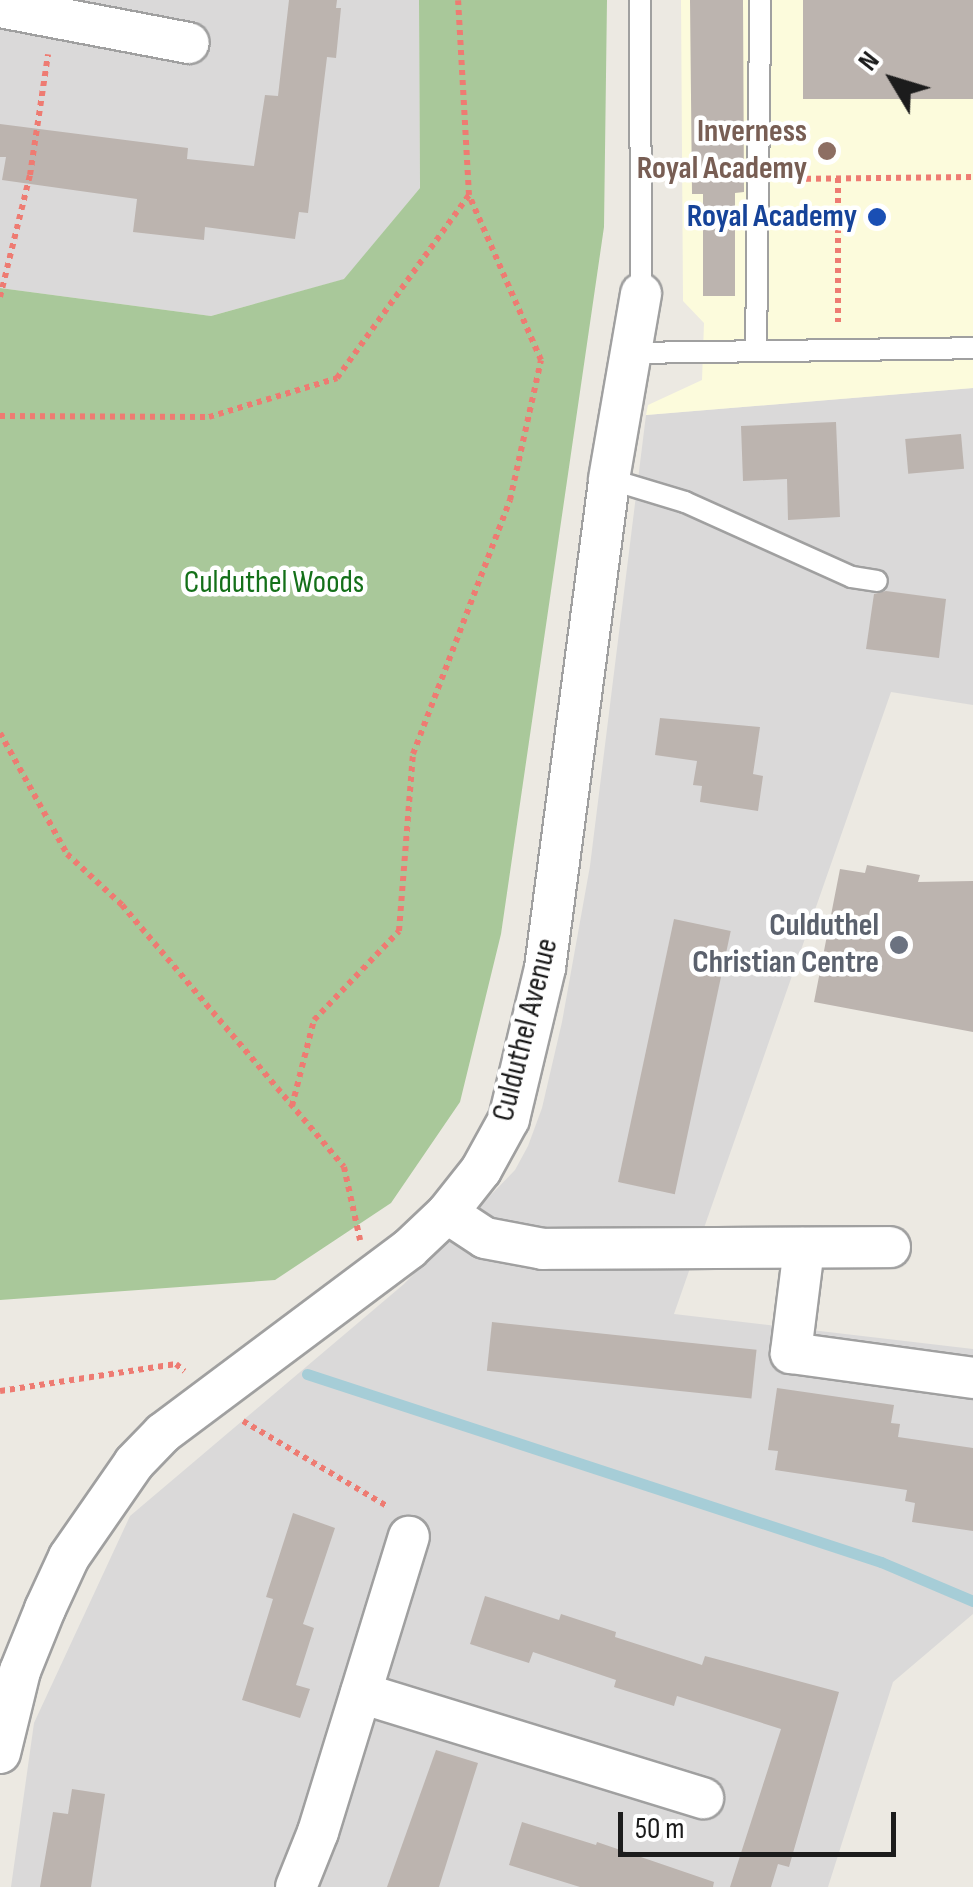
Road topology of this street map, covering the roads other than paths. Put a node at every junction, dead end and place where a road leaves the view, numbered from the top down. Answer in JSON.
{"nodes":[{"id":1,"x":640,"y":0,"type":"edge"},
{"id":2,"x":760,"y":0,"type":"edge"},
{"id":3,"x":0,"y":7,"type":"edge"},
{"id":4,"x":189,"y":43,"type":"dead end"},
{"id":5,"x":640,"y":294,"type":"joint"},
{"id":6,"x":973,"y":348,"type":"edge"},
{"id":7,"x":756,"y":351,"type":"junction"},
{"id":8,"x":630,"y":353,"type":"junction"},
{"id":9,"x":608,"y":478,"type":"junction"},
{"id":10,"x":878,"y":581,"type":"dead end"},
{"id":11,"x":446,"y":1213,"type":"junction"},
{"id":12,"x":804,"y":1248,"type":"junction"},
{"id":13,"x":890,"y":1248,"type":"dead end"},
{"id":14,"x":973,"y":1378,"type":"edge"},
{"id":15,"x":409,"y":1536,"type":"road end"},
{"id":16,"x":361,"y":1693,"type":"junction"},
{"id":17,"x":0,"y":1753,"type":"edge"},
{"id":18,"x":703,"y":1798,"type":"dead end"},
{"id":19,"x":296,"y":1887,"type":"edge"}],
"edges":[{"from":1,"to":5,"type":"lane"},
{"from":2,"to":7,"type":"lane"},
{"from":3,"to":4,"type":"street"},
{"from":5,"to":8,"type":"street","name":"Culduthel Avenue"},
{"from":6,"to":7,"type":"lane"},
{"from":7,"to":8,"type":"lane"},
{"from":8,"to":9,"type":"street","name":"Culduthel Avenue"},
{"from":9,"to":10,"type":"lane"},
{"from":9,"to":11,"type":"street","name":"Culduthel Avenue"},
{"from":11,"to":12,"type":"street"},
{"from":11,"to":17,"type":"street","name":"Culduthel Avenue"},
{"from":12,"to":13,"type":"street"},
{"from":12,"to":14,"type":"street"},
{"from":15,"to":16,"type":"street"},
{"from":16,"to":18,"type":"street"},
{"from":16,"to":19,"type":"street"}]}
